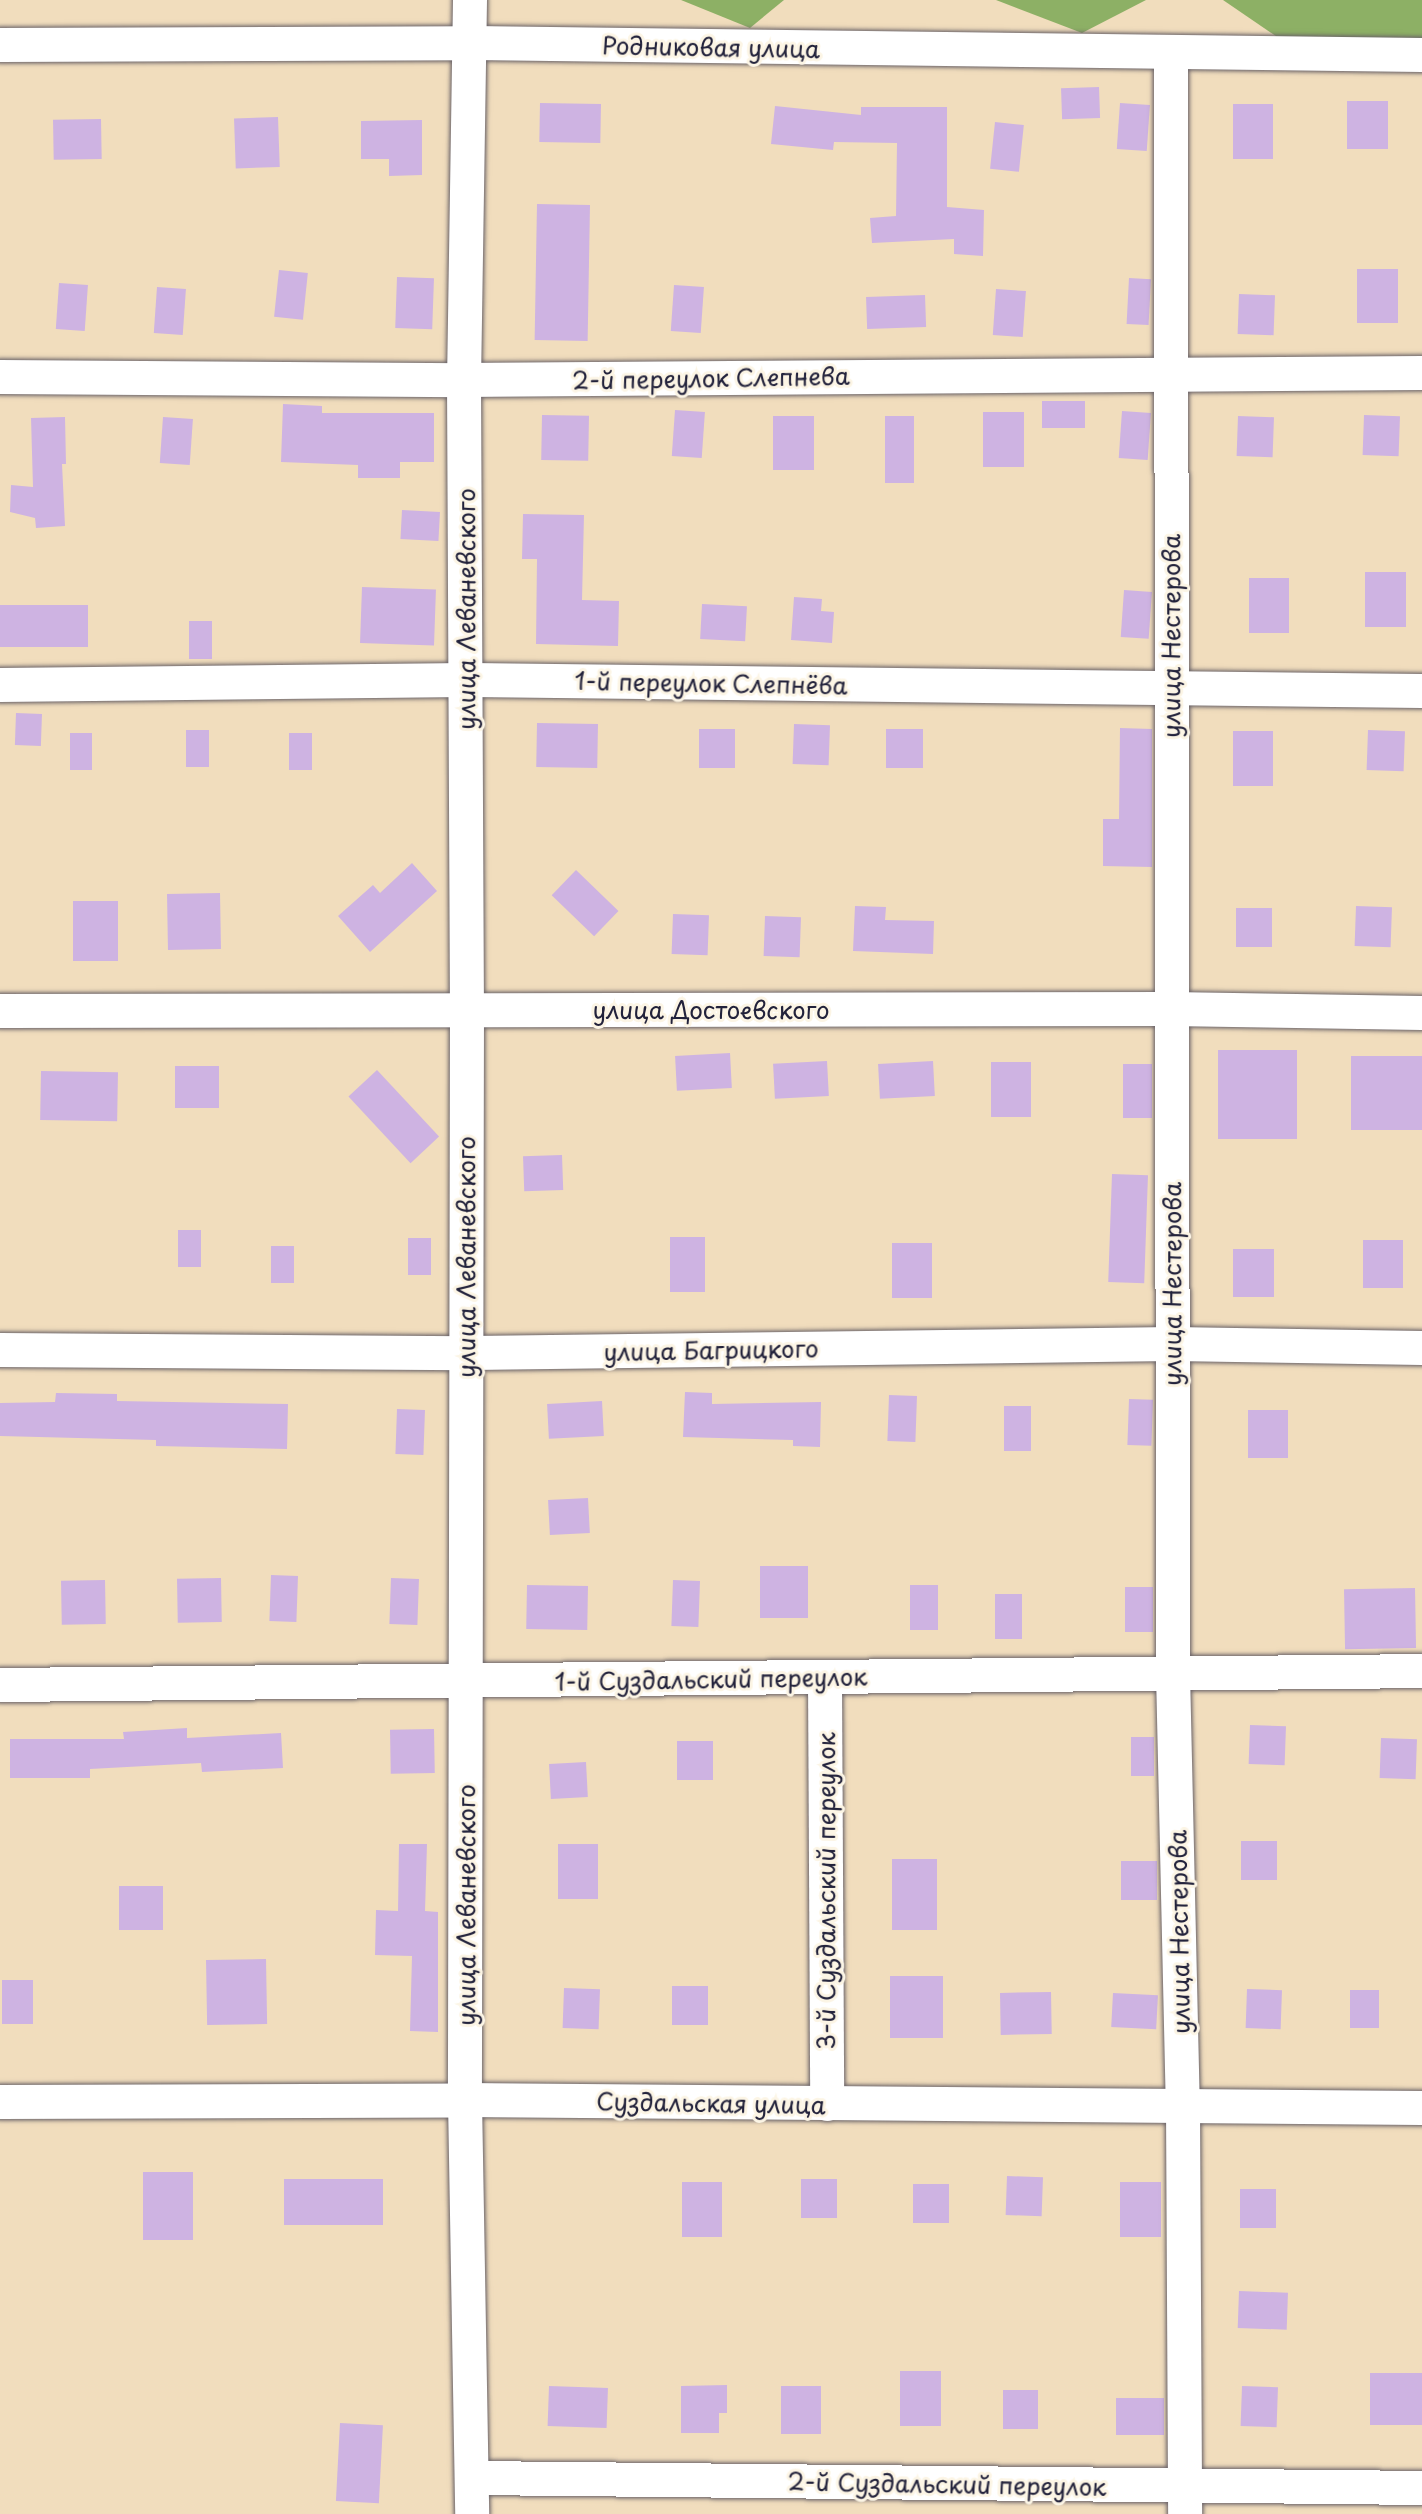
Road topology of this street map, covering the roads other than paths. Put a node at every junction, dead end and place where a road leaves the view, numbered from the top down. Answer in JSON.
{"nodes":[{"id":1,"x":470,"y":0,"type":"edge"},
{"id":2,"x":468,"y":43,"type":"junction"},
{"id":3,"x":0,"y":45,"type":"edge"},
{"id":4,"x":1171,"y":54,"type":"junction"},
{"id":5,"x":1422,"y":55,"type":"edge"},
{"id":6,"x":1171,"y":373,"type":"junction"},
{"id":7,"x":1422,"y":373,"type":"edge"},
{"id":8,"x":0,"y":377,"type":"edge"},
{"id":9,"x":464,"y":380,"type":"junction"},
{"id":10,"x":467,"y":680,"type":"junction"},
{"id":11,"x":0,"y":685,"type":"edge"},
{"id":12,"x":1171,"y":689,"type":"junction"},
{"id":13,"x":1422,"y":691,"type":"edge"},
{"id":14,"x":1170,"y":1009,"type":"junction"},
{"id":15,"x":0,"y":1011,"type":"edge"},
{"id":16,"x":467,"y":1011,"type":"junction"},
{"id":17,"x":1422,"y":1013,"type":"edge"},
{"id":18,"x":1173,"y":1344,"type":"junction"},
{"id":19,"x":1422,"y":1348,"type":"edge"},
{"id":20,"x":0,"y":1350,"type":"edge"},
{"id":21,"x":466,"y":1353,"type":"junction"},
{"id":22,"x":1422,"y":1671,"type":"edge"},
{"id":23,"x":1173,"y":1673,"type":"junction"},
{"id":24,"x":825,"y":1678,"type":"junction"},
{"id":25,"x":468,"y":1683,"type":"junction"},
{"id":26,"x":0,"y":1685,"type":"edge"},
{"id":27,"x":465,"y":2100,"type":"junction"},
{"id":28,"x":0,"y":2102,"type":"edge"},
{"id":29,"x":827,"y":2104,"type":"junction"},
{"id":30,"x":1183,"y":2107,"type":"junction"},
{"id":31,"x":1422,"y":2108,"type":"edge"},
{"id":32,"x":472,"y":2478,"type":"junction"},
{"id":33,"x":1422,"y":2488,"type":"edge"},
{"id":34,"x":1185,"y":2500,"type":"edge"},
{"id":35,"x":472,"y":2514,"type":"edge"}],
"edges":[{"from":1,"to":2,"type":"street","name":"улица Леваневского"},
{"from":2,"to":3,"type":"street","name":"Родниковая улица"},
{"from":2,"to":4,"type":"street","name":"Родниковая улица"},
{"from":2,"to":9,"type":"street","name":"улица Леваневского"},
{"from":4,"to":5,"type":"street","name":"Родниковая улица"},
{"from":4,"to":6,"type":"street","name":"улица Нестерова"},
{"from":6,"to":7,"type":"street","name":"2-й переулок Слепнева"},
{"from":6,"to":9,"type":"street","name":"2-й переулок Слепнева"},
{"from":6,"to":12,"type":"street","name":"улица Нестерова"},
{"from":8,"to":9,"type":"street","name":"2-й переулок Слепнева"},
{"from":9,"to":10,"type":"street","name":"улица Леваневского"},
{"from":10,"to":11,"type":"street","name":"1-й переулок Слепнёва"},
{"from":10,"to":12,"type":"street","name":"1-й переулок Слепнёва"},
{"from":10,"to":16,"type":"street","name":"улица Леваневского"},
{"from":12,"to":13,"type":"street","name":"1-й переулок Слепнёва"},
{"from":12,"to":14,"type":"street","name":"улица Нестерова"},
{"from":14,"to":16,"type":"street","name":"улица Достоевского"},
{"from":14,"to":17,"type":"street","name":"улица Достоевского"},
{"from":14,"to":18,"type":"street","name":"улица Нестерова"},
{"from":15,"to":16,"type":"street","name":"улица Достоевского"},
{"from":16,"to":21,"type":"street","name":"улица Леваневского"},
{"from":18,"to":19,"type":"street","name":"улица Багрицкого"},
{"from":18,"to":21,"type":"street","name":"улица Багрицкого"},
{"from":18,"to":23,"type":"street","name":"улица Нестерова"},
{"from":20,"to":21,"type":"street","name":"улица Багрицкого"},
{"from":21,"to":25,"type":"street","name":"улица Леваневского"},
{"from":22,"to":23,"type":"street","name":"1-й Суздальский переулок"},
{"from":23,"to":24,"type":"street","name":"1-й Суздальский переулок"},
{"from":23,"to":30,"type":"street","name":"улица Нестерова"},
{"from":24,"to":25,"type":"street","name":"1-й Суздальский переулок"},
{"from":24,"to":29,"type":"street","name":"3-й Суздальский переулок"},
{"from":25,"to":26,"type":"street","name":"1-й Суздальский переулок"},
{"from":25,"to":27,"type":"street","name":"улица Леваневского"},
{"from":27,"to":28,"type":"street","name":"Суздальская улица"},
{"from":27,"to":29,"type":"street","name":"Суздальская улица"},
{"from":27,"to":32,"type":"street","name":"улица Леваневского"},
{"from":29,"to":30,"type":"street","name":"Суздальская улица"},
{"from":30,"to":31,"type":"street","name":"Суздальская улица"},
{"from":30,"to":34,"type":"street","name":"улица Нестерова"},
{"from":32,"to":34,"type":"street","name":"2-й Суздальский переулок"},
{"from":32,"to":35,"type":"street","name":"улица Леваневского"},
{"from":33,"to":34,"type":"street","name":"2-й Суздальский переулок"}]}
